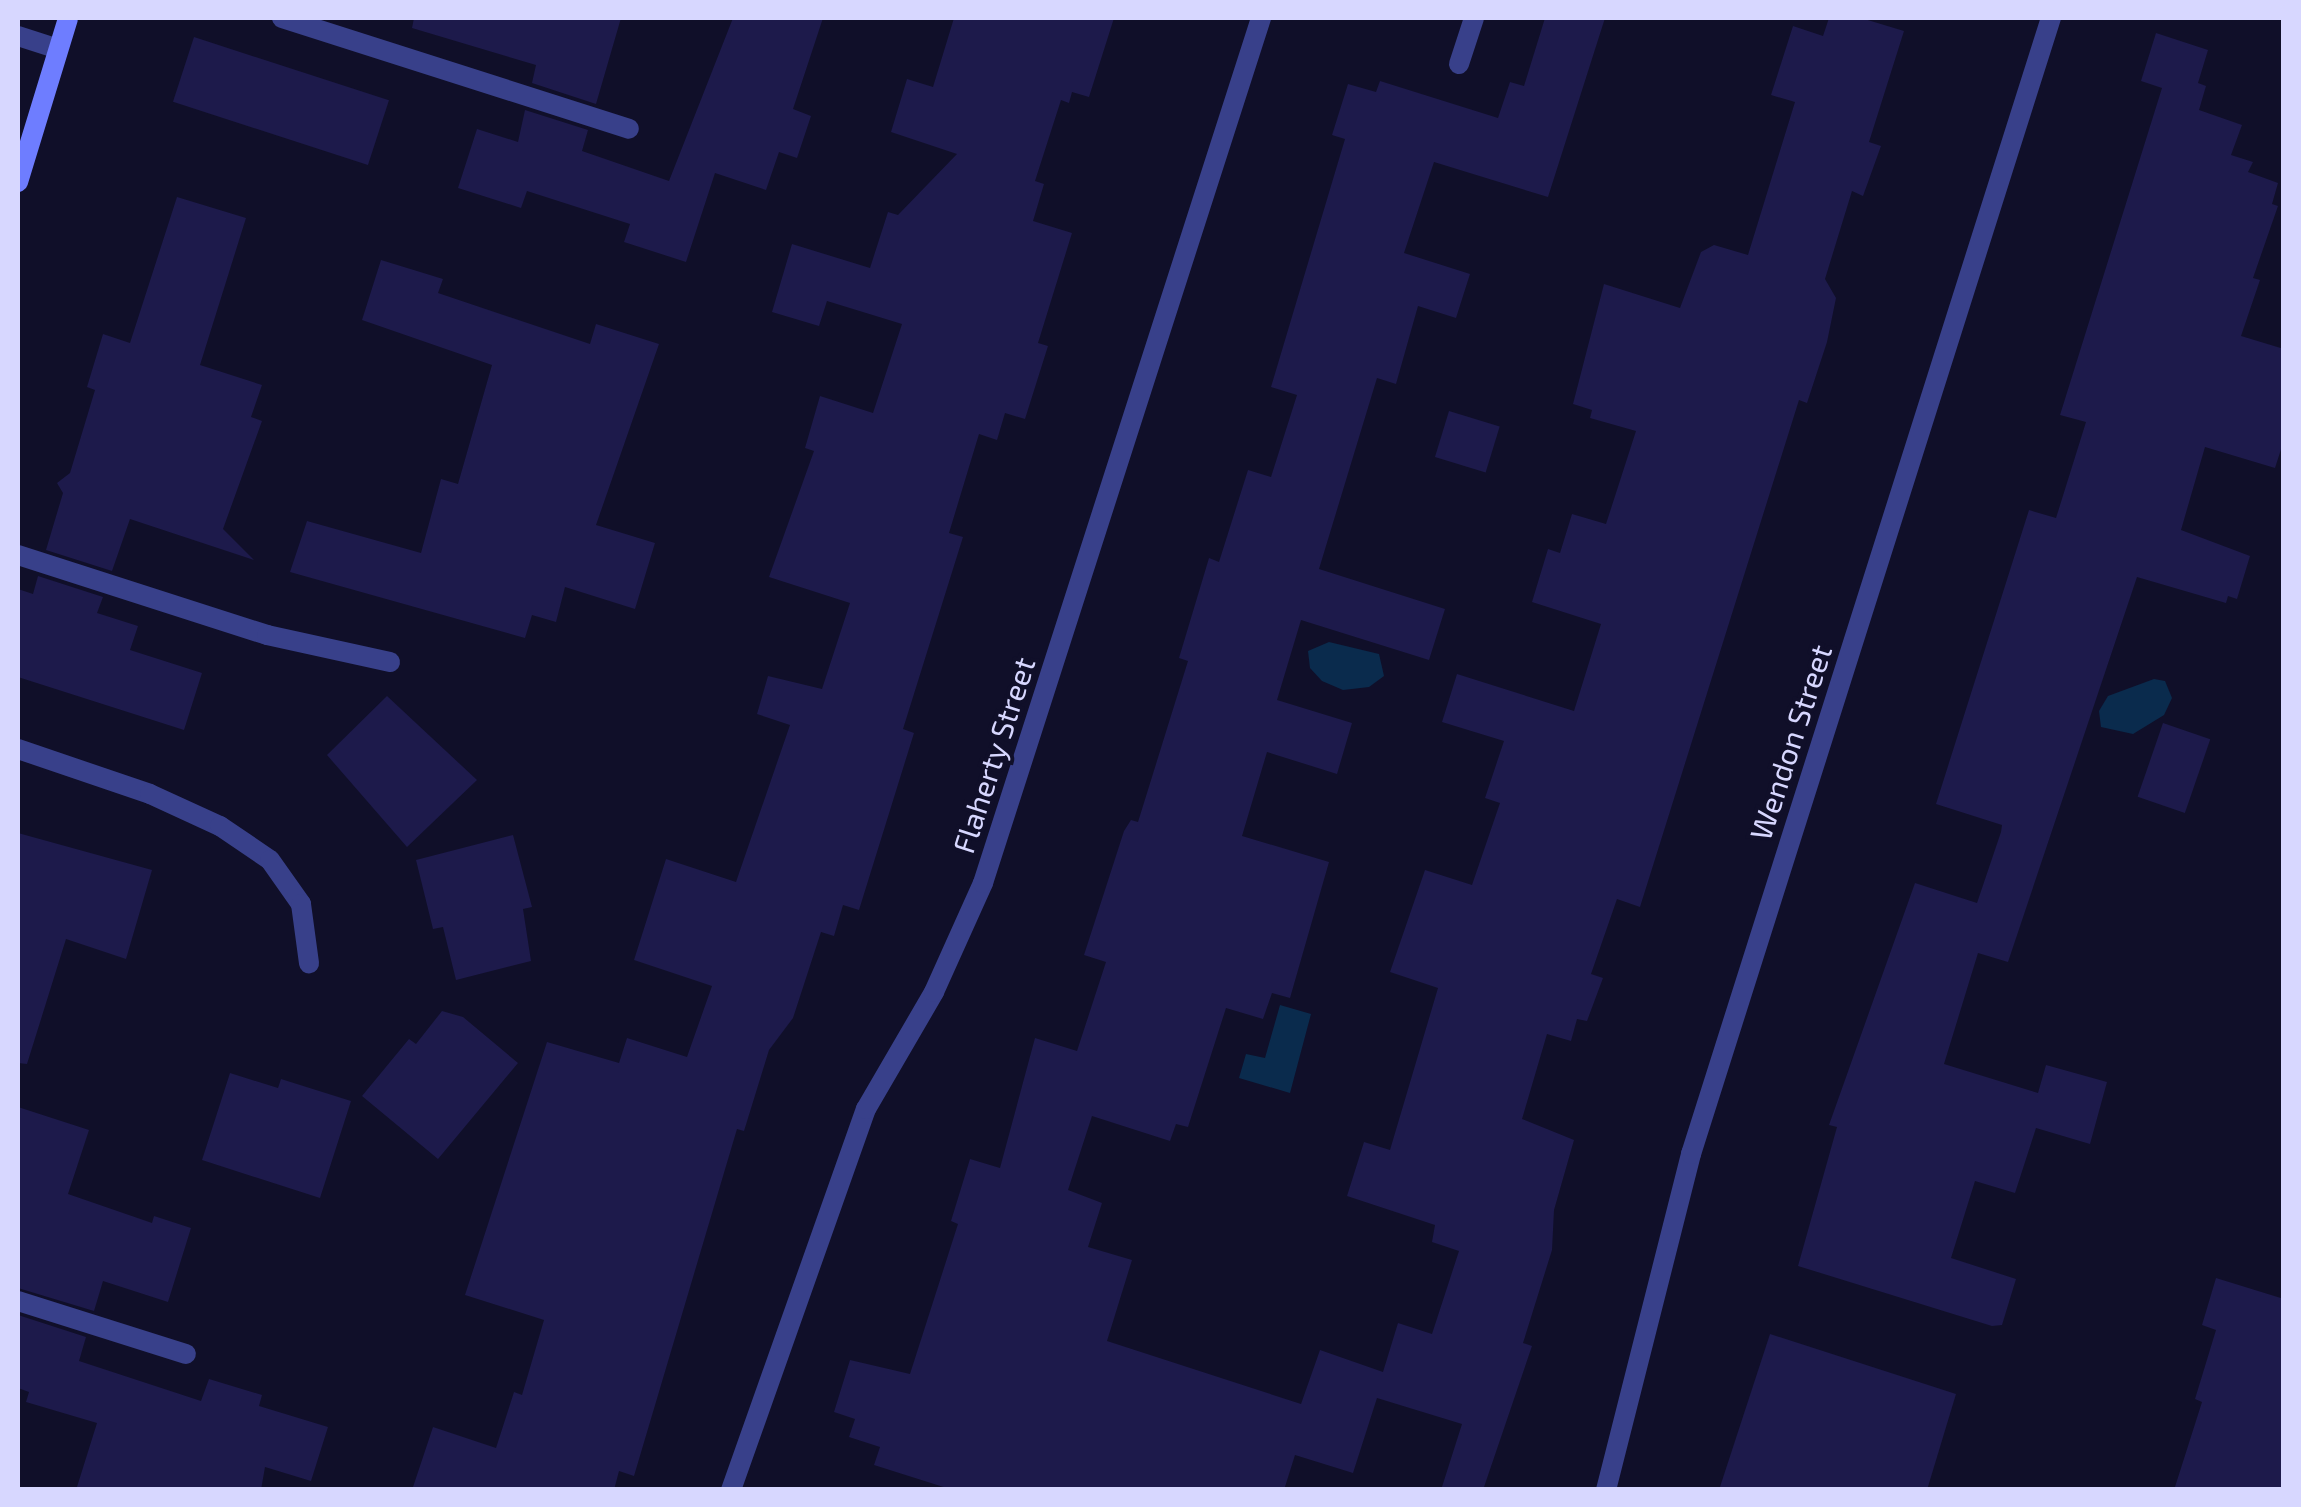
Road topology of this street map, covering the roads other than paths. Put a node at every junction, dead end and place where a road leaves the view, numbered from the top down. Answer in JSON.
{"nodes":[{"id":1,"x":68,"y":18,"type":"edge"},
{"id":2,"x":282,"y":18,"type":"edge"},
{"id":3,"x":1261,"y":18,"type":"edge"},
{"id":4,"x":1474,"y":18,"type":"edge"},
{"id":5,"x":2051,"y":18,"type":"edge"},
{"id":6,"x":18,"y":36,"type":"edge"},
{"id":7,"x":56,"y":48,"type":"junction"},
{"id":8,"x":1459,"y":64,"type":"dead end"},
{"id":9,"x":629,"y":129,"type":"dead end"},
{"id":10,"x":18,"y":182,"type":"edge"},
{"id":11,"x":18,"y":555,"type":"edge"},
{"id":12,"x":390,"y":662,"type":"dead end"},
{"id":13,"x":18,"y":749,"type":"edge"},
{"id":14,"x":308,"y":962,"type":"dead end"},
{"id":15,"x":18,"y":1301,"type":"edge"},
{"id":16,"x":186,"y":1354,"type":"dead end"},
{"id":17,"x":731,"y":1490,"type":"edge"},
{"id":18,"x":1606,"y":1490,"type":"edge"}],
"edges":[{"from":1,"to":7,"type":"street"},
{"from":2,"to":9,"type":"street"},
{"from":3,"to":17,"type":"street","name":"Flaherty Street"},
{"from":4,"to":8,"type":"street"},
{"from":5,"to":18,"type":"street","name":"Wendon Street"},
{"from":6,"to":7,"type":"street"},
{"from":7,"to":10,"type":"street"},
{"from":11,"to":12,"type":"street"},
{"from":13,"to":14,"type":"street"},
{"from":15,"to":16,"type":"street"}]}
